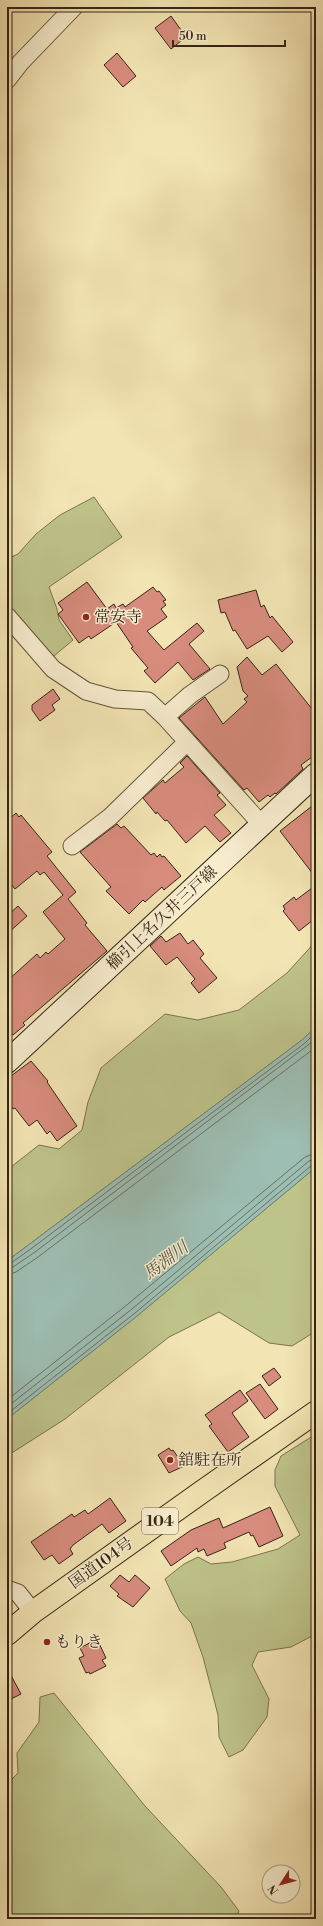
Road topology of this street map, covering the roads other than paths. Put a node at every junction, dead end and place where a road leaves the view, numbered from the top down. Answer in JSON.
{"nodes":[{"id":1,"x":74,"y":7,"type":"edge"},
{"id":2,"x":7,"y":80,"type":"edge"},
{"id":3,"x":7,"y":616,"type":"edge"},
{"id":4,"x":220,"y":674,"type":"dead end"},
{"id":5,"x":165,"y":716,"type":"junction"},
{"id":6,"x":187,"y":742,"type":"junction"},
{"id":7,"x":316,"y":774,"type":"edge"},
{"id":8,"x":262,"y":825,"type":"junction"},
{"id":9,"x":72,"y":846,"type":"dead end"},
{"id":10,"x":7,"y":1062,"type":"edge"},
{"id":11,"x":316,"y":1412,"type":"edge"},
{"id":12,"x":7,"y":1589,"type":"edge"},
{"id":13,"x":33,"y":1612,"type":"junction"},
{"id":14,"x":7,"y":1634,"type":"edge"}],
"edges":[{"from":1,"to":2,"type":"street"},
{"from":3,"to":5,"type":"street"},
{"from":4,"to":5,"type":"street"},
{"from":5,"to":6,"type":"street"},
{"from":6,"to":8,"type":"street"},
{"from":6,"to":9,"type":"street"},
{"from":7,"to":8,"type":"main road","name":"櫛引上名久井三戸線"},
{"from":8,"to":10,"type":"main road","name":"櫛引上名久井三戸線"},
{"from":11,"to":13,"type":"highway","name":"国道104号","number":"104"},
{"from":12,"to":13,"type":"street"},
{"from":13,"to":14,"type":"highway","name":"国道104号","number":"104"}]}
